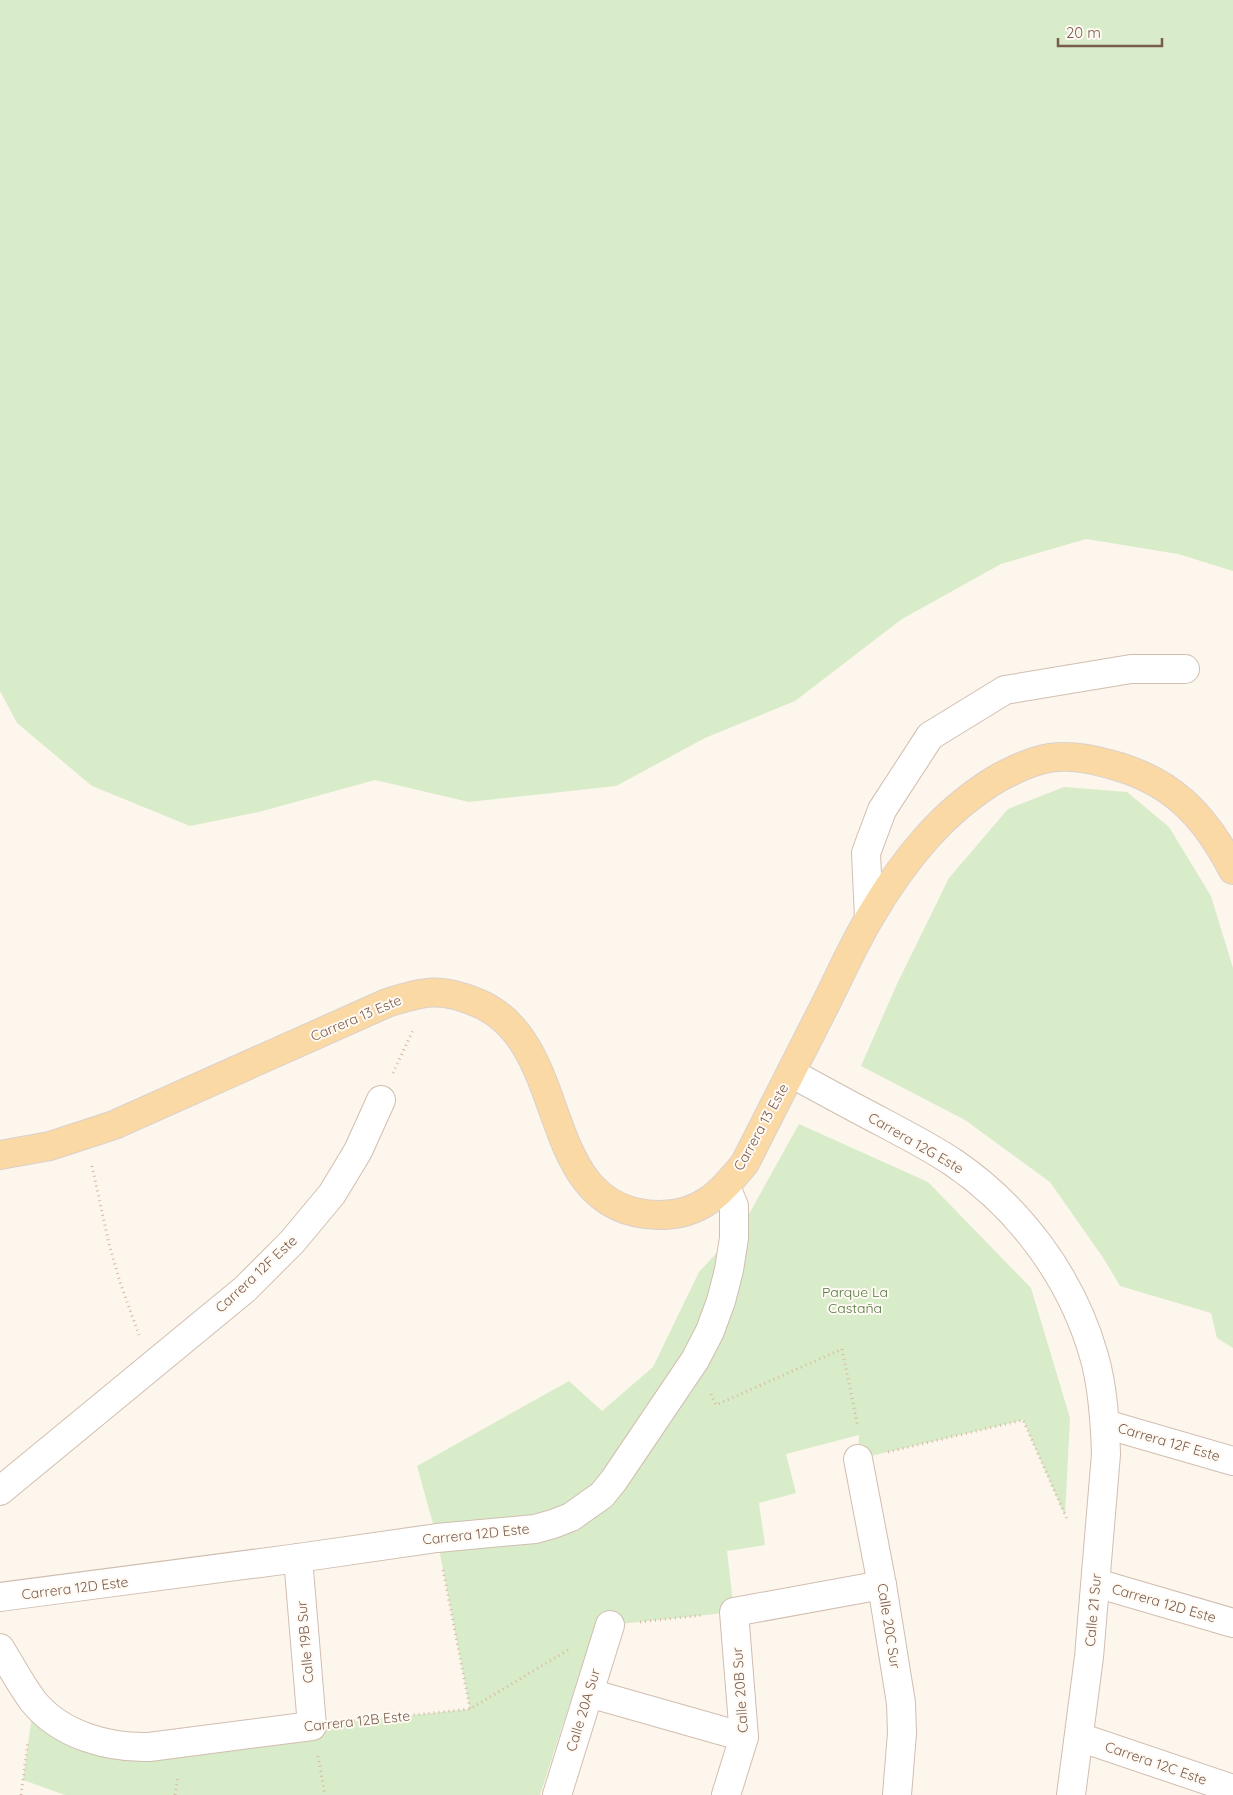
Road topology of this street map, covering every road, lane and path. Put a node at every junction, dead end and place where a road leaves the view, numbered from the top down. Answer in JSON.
{"nodes":[{"id":1,"x":1185,"y":669,"type":"dead end"},
{"id":2,"x":1233,"y":870,"type":"edge"},
{"id":3,"x":869,"y":918,"type":"junction"},
{"id":4,"x":431,"y":992,"type":"junction"},
{"id":5,"x":790,"y":1073,"type":"junction"},
{"id":6,"x":381,"y":1100,"type":"joint"},
{"id":7,"x":89,"y":1135,"type":"junction"},
{"id":8,"x":0,"y":1156,"type":"edge"},
{"id":9,"x":726,"y":1187,"type":"junction"},
{"id":10,"x":695,"y":1360,"type":"junction"},
{"id":11,"x":152,"y":1366,"type":"junction"},
{"id":12,"x":1105,"y":1424,"type":"junction"},
{"id":13,"x":858,"y":1459,"type":"junction"},
{"id":14,"x":1233,"y":1461,"type":"edge"},
{"id":15,"x":0,"y":1491,"type":"edge"},
{"id":16,"x":1069,"y":1524,"type":"dead end"},
{"id":17,"x":436,"y":1538,"type":"junction"},
{"id":18,"x":298,"y":1558,"type":"junction"},
{"id":19,"x":1096,"y":1583,"type":"junction"},
{"id":20,"x":882,"y":1585,"type":"junction"},
{"id":21,"x":0,"y":1597,"type":"edge"},
{"id":22,"x":734,"y":1612,"type":"junction"},
{"id":23,"x":1233,"y":1623,"type":"edge"},
{"id":24,"x":610,"y":1625,"type":"junction"},
{"id":25,"x":0,"y":1648,"type":"edge"},
{"id":26,"x":588,"y":1693,"type":"junction"},
{"id":27,"x":34,"y":1702,"type":"junction"},
{"id":28,"x":470,"y":1709,"type":"junction"},
{"id":29,"x":312,"y":1726,"type":"junction"},
{"id":30,"x":744,"y":1737,"type":"junction"},
{"id":31,"x":1079,"y":1737,"type":"junction"},
{"id":32,"x":1233,"y":1789,"type":"edge"},
{"id":33,"x":21,"y":1795,"type":"edge"},
{"id":34,"x":326,"y":1795,"type":"edge"},
{"id":35,"x":557,"y":1795,"type":"edge"},
{"id":36,"x":726,"y":1795,"type":"edge"},
{"id":37,"x":897,"y":1795,"type":"edge"},
{"id":38,"x":1071,"y":1795,"type":"edge"}],
"edges":[{"from":1,"to":3,"type":"street"},
{"from":2,"to":3,"type":"main road","name":"Carrera 13 Este"},
{"from":3,"to":5,"type":"main road","name":"Carrera 13 Este"},
{"from":4,"to":6,"type":"path"},
{"from":4,"to":7,"type":"main road","name":"Carrera 13 Este"},
{"from":4,"to":9,"type":"main road","name":"Carrera 13 Este"},
{"from":5,"to":9,"type":"main road","name":"Carrera 13 Este"},
{"from":5,"to":12,"type":"street","name":"Carrera 12G Este"},
{"from":6,"to":11,"type":"street","name":"Carrera 12F Este"},
{"from":7,"to":8,"type":"main road","name":"Carrera 13 Este"},
{"from":7,"to":11,"type":"path"},
{"from":9,"to":10,"type":"street","name":"Carrera 12D Este"},
{"from":10,"to":13,"type":"path"},
{"from":10,"to":17,"type":"street","name":"Carrera 12D Este"},
{"from":11,"to":15,"type":"street","name":"Carrera 12F Este"},
{"from":12,"to":14,"type":"street","name":"Carrera 12F Este"},
{"from":12,"to":19,"type":"street","name":"Calle 21 Sur"},
{"from":13,"to":16,"type":"path"},
{"from":13,"to":20,"type":"street","name":"Calle 20C Sur"},
{"from":17,"to":18,"type":"street","name":"Carrera 12D Este"},
{"from":17,"to":28,"type":"path"},
{"from":18,"to":21,"type":"street","name":"Carrera 12D Este"},
{"from":18,"to":29,"type":"street","name":"Calle 19B Sur"},
{"from":19,"to":23,"type":"street","name":"Carrera 12D Este"},
{"from":19,"to":31,"type":"street","name":"Calle 21 Sur"},
{"from":20,"to":22,"type":"street"},
{"from":20,"to":37,"type":"street","name":"Calle 20C Sur"},
{"from":22,"to":24,"type":"path","name":"Carrera 12B Este"},
{"from":22,"to":30,"type":"street","name":"Calle 20B Sur"},
{"from":24,"to":26,"type":"street","name":"Calle 20A Sur"},
{"from":24,"to":28,"type":"path","name":"Carrera 12B Este"},
{"from":25,"to":27,"type":"street","name":"Carrera 12B Este"},
{"from":26,"to":30,"type":"street"},
{"from":26,"to":35,"type":"street","name":"Calle 20A Sur"},
{"from":27,"to":29,"type":"street","name":"Carrera 12B Este"},
{"from":27,"to":33,"type":"path"},
{"from":28,"to":29,"type":"path","name":"Carrera 12B Este"},
{"from":29,"to":34,"type":"path"},
{"from":30,"to":36,"type":"street","name":"Calle 20B Sur"},
{"from":31,"to":32,"type":"street","name":"Carrera 12C Este"},
{"from":31,"to":38,"type":"street","name":"Calle 21 Sur"}]}
